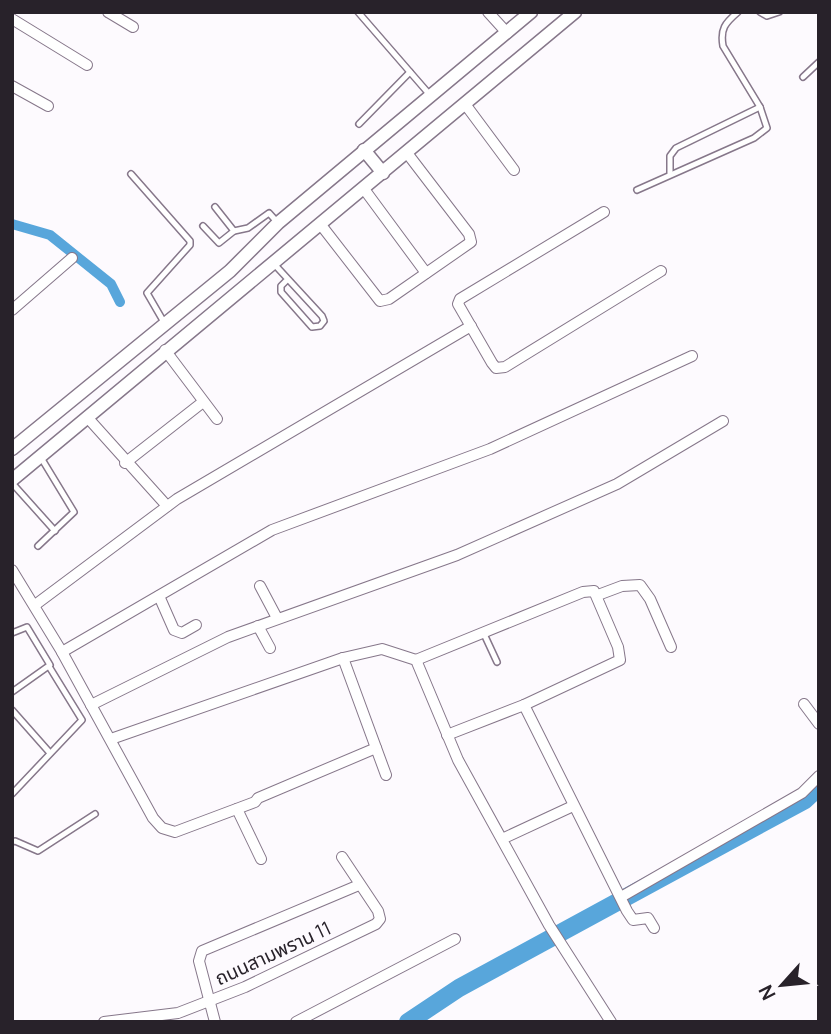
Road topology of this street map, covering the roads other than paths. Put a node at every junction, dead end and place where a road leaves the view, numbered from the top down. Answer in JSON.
{"nodes":[{"id":1,"x":108,"y":12,"type":"edge"},
{"id":2,"x":358,"y":12,"type":"edge"},
{"id":3,"x":488,"y":12,"type":"edge"},
{"id":4,"x":531,"y":12,"type":"edge"},
{"id":5,"x":575,"y":12,"type":"edge"},
{"id":6,"x":738,"y":12,"type":"edge"},
{"id":7,"x":761,"y":12,"type":"edge"},
{"id":8,"x":779,"y":12,"type":"edge"},
{"id":9,"x":12,"y":19,"type":"edge"},
{"id":10,"x":132,"y":27,"type":"dead end"},
{"id":11,"x":507,"y":33,"type":"junction"},
{"id":12,"x":819,"y":62,"type":"edge"},
{"id":13,"x":87,"y":65,"type":"dead end"},
{"id":14,"x":410,"y":72,"type":"junction"},
{"id":15,"x":803,"y":77,"type":"dead end"},
{"id":16,"x":12,"y":86,"type":"edge"},
{"id":17,"x":430,"y":95,"type":"junction"},
{"id":18,"x":465,"y":104,"type":"junction"},
{"id":19,"x":48,"y":106,"type":"dead end"},
{"id":20,"x":760,"y":107,"type":"junction"},
{"id":21,"x":359,"y":124,"type":"dead end"},
{"id":22,"x":364,"y":150,"type":"junction"},
{"id":23,"x":407,"y":153,"type":"junction"},
{"id":24,"x":514,"y":170,"type":"dead end"},
{"id":25,"x":383,"y":173,"type":"junction"},
{"id":26,"x":670,"y":173,"type":"junction"},
{"id":27,"x":131,"y":174,"type":"dead end"},
{"id":28,"x":364,"y":189,"type":"junction"},
{"id":29,"x":637,"y":190,"type":"dead end"},
{"id":30,"x":215,"y":207,"type":"dead end"},
{"id":31,"x":604,"y":212,"type":"dead end"},
{"id":32,"x":278,"y":223,"type":"junction"},
{"id":33,"x":321,"y":225,"type":"junction"},
{"id":34,"x":203,"y":226,"type":"dead end"},
{"id":35,"x":234,"y":231,"type":"junction"},
{"id":36,"x":72,"y":258,"type":"dead end"},
{"id":37,"x":275,"y":265,"type":"junction"},
{"id":38,"x":661,"y":271,"type":"dead end"},
{"id":39,"x":426,"y":273,"type":"junction"},
{"id":40,"x":288,"y":279,"type":"junction"},
{"id":41,"x":12,"y":310,"type":"edge"},
{"id":42,"x":165,"y":324,"type":"junction"},
{"id":43,"x":471,"y":326,"type":"junction"},
{"id":44,"x":165,"y":350,"type":"junction"},
{"id":45,"x":692,"y":356,"type":"dead end"},
{"id":46,"x":203,"y":402,"type":"junction"},
{"id":47,"x":87,"y":417,"type":"junction"},
{"id":48,"x":217,"y":419,"type":"dead end"},
{"id":49,"x":723,"y":421,"type":"dead end"},
{"id":50,"x":13,"y":447,"type":"edge"},
{"id":51,"x":40,"y":456,"type":"junction"},
{"id":52,"x":125,"y":463,"type":"junction"},
{"id":53,"x":12,"y":481,"type":"edge"},
{"id":54,"x":167,"y":506,"type":"junction"},
{"id":55,"x":55,"y":531,"type":"junction"},
{"id":56,"x":38,"y":546,"type":"dead end"},
{"id":57,"x":12,"y":570,"type":"edge"},
{"id":58,"x":260,"y":586,"type":"dead end"},
{"id":59,"x":598,"y":595,"type":"junction"},
{"id":60,"x":159,"y":596,"type":"junction"},
{"id":61,"x":35,"y":605,"type":"junction"},
{"id":62,"x":278,"y":618,"type":"junction"},
{"id":63,"x":196,"y":625,"type":"dead end"},
{"id":64,"x":258,"y":626,"type":"junction"},
{"id":65,"x":12,"y":633,"type":"edge"},
{"id":66,"x":484,"y":634,"type":"junction"},
{"id":67,"x":671,"y":647,"type":"dead end"},
{"id":68,"x":270,"y":648,"type":"dead end"},
{"id":69,"x":62,"y":652,"type":"junction"},
{"id":70,"x":343,"y":658,"type":"junction"},
{"id":71,"x":416,"y":660,"type":"junction"},
{"id":72,"x":497,"y":662,"type":"dead end"},
{"id":73,"x":50,"y":667,"type":"junction"},
{"id":74,"x":12,"y":692,"type":"edge"},
{"id":75,"x":804,"y":704,"type":"dead end"},
{"id":76,"x":91,"y":705,"type":"junction"},
{"id":77,"x":524,"y":705,"type":"junction"},
{"id":78,"x":12,"y":710,"type":"edge"},
{"id":79,"x":819,"y":724,"type":"edge"},
{"id":80,"x":447,"y":735,"type":"junction"},
{"id":81,"x":111,"y":739,"type":"junction"},
{"id":82,"x":376,"y":748,"type":"junction"},
{"id":83,"x":50,"y":753,"type":"junction"},
{"id":84,"x":386,"y":775,"type":"dead end"},
{"id":85,"x":819,"y":776,"type":"edge"},
{"id":86,"x":12,"y":794,"type":"edge"},
{"id":87,"x":573,"y":806,"type":"junction"},
{"id":88,"x":237,"y":809,"type":"junction"},
{"id":89,"x":95,"y":814,"type":"dead end"},
{"id":90,"x":502,"y":839,"type":"junction"},
{"id":91,"x":12,"y":842,"type":"edge"},
{"id":92,"x":342,"y":857,"type":"dead end"},
{"id":93,"x":261,"y":859,"type":"dead end"},
{"id":94,"x":359,"y":885,"type":"junction"},
{"id":95,"x":621,"y":898,"type":"junction"},
{"id":96,"x":654,"y":928,"type":"dead end"},
{"id":97,"x":455,"y":939,"type":"dead end"},
{"id":98,"x":210,"y":1002,"type":"junction"},
{"id":99,"x":104,"y":1022,"type":"edge"},
{"id":100,"x":215,"y":1022,"type":"edge"},
{"id":101,"x":296,"y":1022,"type":"edge"},
{"id":102,"x":611,"y":1022,"type":"edge"}],
"edges":[{"from":1,"to":10,"type":"street"},
{"from":2,"to":14,"type":"lane"},
{"from":3,"to":11,"type":"street"},
{"from":4,"to":11,"type":"street"},
{"from":5,"to":18,"type":"street"},
{"from":6,"to":20,"type":"lane"},
{"from":7,"to":8,"type":"lane"},
{"from":9,"to":13,"type":"street"},
{"from":11,"to":17,"type":"street"},
{"from":12,"to":15,"type":"lane"},
{"from":14,"to":17,"type":"lane"},
{"from":14,"to":21,"type":"lane"},
{"from":16,"to":19,"type":"street"},
{"from":17,"to":22,"type":"street"},
{"from":18,"to":23,"type":"street"},
{"from":18,"to":24,"type":"street"},
{"from":20,"to":26,"type":"lane"},
{"from":20,"to":26,"type":"lane"},
{"from":22,"to":25,"type":"street"},
{"from":22,"to":32,"type":"street"},
{"from":23,"to":25,"type":"street"},
{"from":23,"to":39,"type":"street"},
{"from":25,"to":28,"type":"street"},
{"from":26,"to":29,"type":"lane"},
{"from":27,"to":42,"type":"lane"},
{"from":28,"to":33,"type":"street"},
{"from":28,"to":39,"type":"street"},
{"from":30,"to":35,"type":"lane"},
{"from":31,"to":43,"type":"street"},
{"from":32,"to":35,"type":"lane"},
{"from":32,"to":42,"type":"street"},
{"from":33,"to":37,"type":"street"},
{"from":33,"to":39,"type":"street"},
{"from":34,"to":35,"type":"lane"},
{"from":36,"to":41,"type":"street"},
{"from":37,"to":40,"type":"lane"},
{"from":37,"to":44,"type":"street"},
{"from":38,"to":43,"type":"street"},
{"from":40,"to":40,"type":"lane"},
{"from":42,"to":50,"type":"street"},
{"from":43,"to":54,"type":"street"},
{"from":44,"to":46,"type":"street"},
{"from":44,"to":47,"type":"street"},
{"from":45,"to":60,"type":"street"},
{"from":46,"to":48,"type":"street"},
{"from":46,"to":52,"type":"street"},
{"from":47,"to":51,"type":"street"},
{"from":47,"to":52,"type":"street"},
{"from":49,"to":62,"type":"street"},
{"from":51,"to":53,"type":"street"},
{"from":51,"to":55,"type":"lane"},
{"from":52,"to":54,"type":"street"},
{"from":53,"to":55,"type":"lane"},
{"from":54,"to":61,"type":"street"},
{"from":55,"to":56,"type":"lane"},
{"from":57,"to":61,"type":"street"},
{"from":58,"to":62,"type":"street"},
{"from":59,"to":66,"type":"street"},
{"from":59,"to":67,"type":"street"},
{"from":59,"to":77,"type":"street"},
{"from":60,"to":63,"type":"street"},
{"from":60,"to":69,"type":"street"},
{"from":61,"to":69,"type":"street"},
{"from":62,"to":64,"type":"street"},
{"from":64,"to":68,"type":"street"},
{"from":64,"to":76,"type":"street"},
{"from":65,"to":73,"type":"lane"},
{"from":66,"to":71,"type":"street"},
{"from":66,"to":72,"type":"lane"},
{"from":69,"to":76,"type":"street"},
{"from":70,"to":71,"type":"street"},
{"from":70,"to":81,"type":"street"},
{"from":70,"to":82,"type":"street"},
{"from":71,"to":80,"type":"street"},
{"from":73,"to":74,"type":"lane"},
{"from":73,"to":83,"type":"lane"},
{"from":75,"to":79,"type":"street"},
{"from":76,"to":81,"type":"street"},
{"from":77,"to":80,"type":"street"},
{"from":77,"to":87,"type":"street"},
{"from":78,"to":83,"type":"lane"},
{"from":80,"to":90,"type":"street"},
{"from":81,"to":88,"type":"street"},
{"from":82,"to":84,"type":"street"},
{"from":82,"to":88,"type":"street"},
{"from":83,"to":86,"type":"lane"},
{"from":85,"to":95,"type":"street"},
{"from":87,"to":90,"type":"street"},
{"from":87,"to":95,"type":"street"},
{"from":88,"to":93,"type":"street"},
{"from":89,"to":91,"type":"lane"},
{"from":90,"to":102,"type":"street"},
{"from":92,"to":94,"type":"street","name":"ถนนสามพราน 11"},
{"from":94,"to":98,"type":"street"},
{"from":94,"to":98,"type":"street","name":"ถนนสามพราน 11"},
{"from":95,"to":96,"type":"street"},
{"from":97,"to":101,"type":"street"},
{"from":98,"to":99,"type":"street","name":"ถนนสามพราน 11"},
{"from":98,"to":100,"type":"street"}]}
